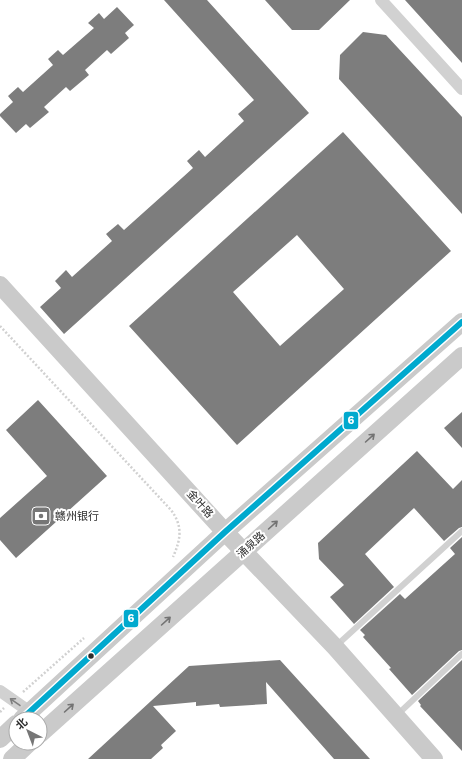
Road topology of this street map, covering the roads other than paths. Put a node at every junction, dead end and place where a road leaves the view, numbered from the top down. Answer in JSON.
{"nodes":[{"id":1,"x":381,"y":0,"type":"edge"},
{"id":2,"x":462,"y":88,"type":"edge"},
{"id":3,"x":0,"y":285,"type":"edge"},
{"id":4,"x":462,"y":322,"type":"edge"},
{"id":5,"x":462,"y":356,"type":"edge"},
{"id":6,"x":462,"y":531,"type":"edge"},
{"id":7,"x":225,"y":532,"type":"junction"},
{"id":8,"x":244,"y":551,"type":"junction"},
{"id":9,"x":335,"y":647,"type":"junction"},
{"id":10,"x":462,"y":654,"type":"edge"},
{"id":11,"x":0,"y":691,"type":"edge"},
{"id":12,"x":23,"y":711,"type":"edge"},
{"id":13,"x":30,"y":711,"type":"edge"},
{"id":14,"x":396,"y":716,"type":"junction"},
{"id":15,"x":48,"y":727,"type":"edge"},
{"id":16,"x":8,"y":732,"type":"edge"},
{"id":17,"x":0,"y":739,"type":"edge"},
{"id":18,"x":20,"y":751,"type":"edge"},
{"id":19,"x":12,"y":759,"type":"edge"},
{"id":20,"x":434,"y":759,"type":"edge"}],
"edges":[{"from":1,"to":2,"type":"street"},
{"from":3,"to":7,"type":"main road","name":"金叶路"},
{"from":4,"to":7,"type":"main road"},
{"from":8,"to":5,"type":"main road","name":"涌泉路","one_way":true},
{"from":6,"to":9,"type":"lane"},
{"from":7,"to":8,"type":"main road","name":"金叶路"},
{"from":7,"to":13,"type":"main road"},
{"from":8,"to":9,"type":"main road","name":"金叶路"},
{"from":15,"to":8,"type":"main road","name":"涌泉路","one_way":true},
{"from":9,"to":14,"type":"main road","name":"金叶路"},
{"from":10,"to":14,"type":"lane"},
{"from":12,"to":11,"type":"street","one_way":true},
{"from":14,"to":20,"type":"main road","name":"金叶路"},
{"from":16,"to":17,"type":"main road"},
{"from":18,"to":19,"type":"main road"}]}
